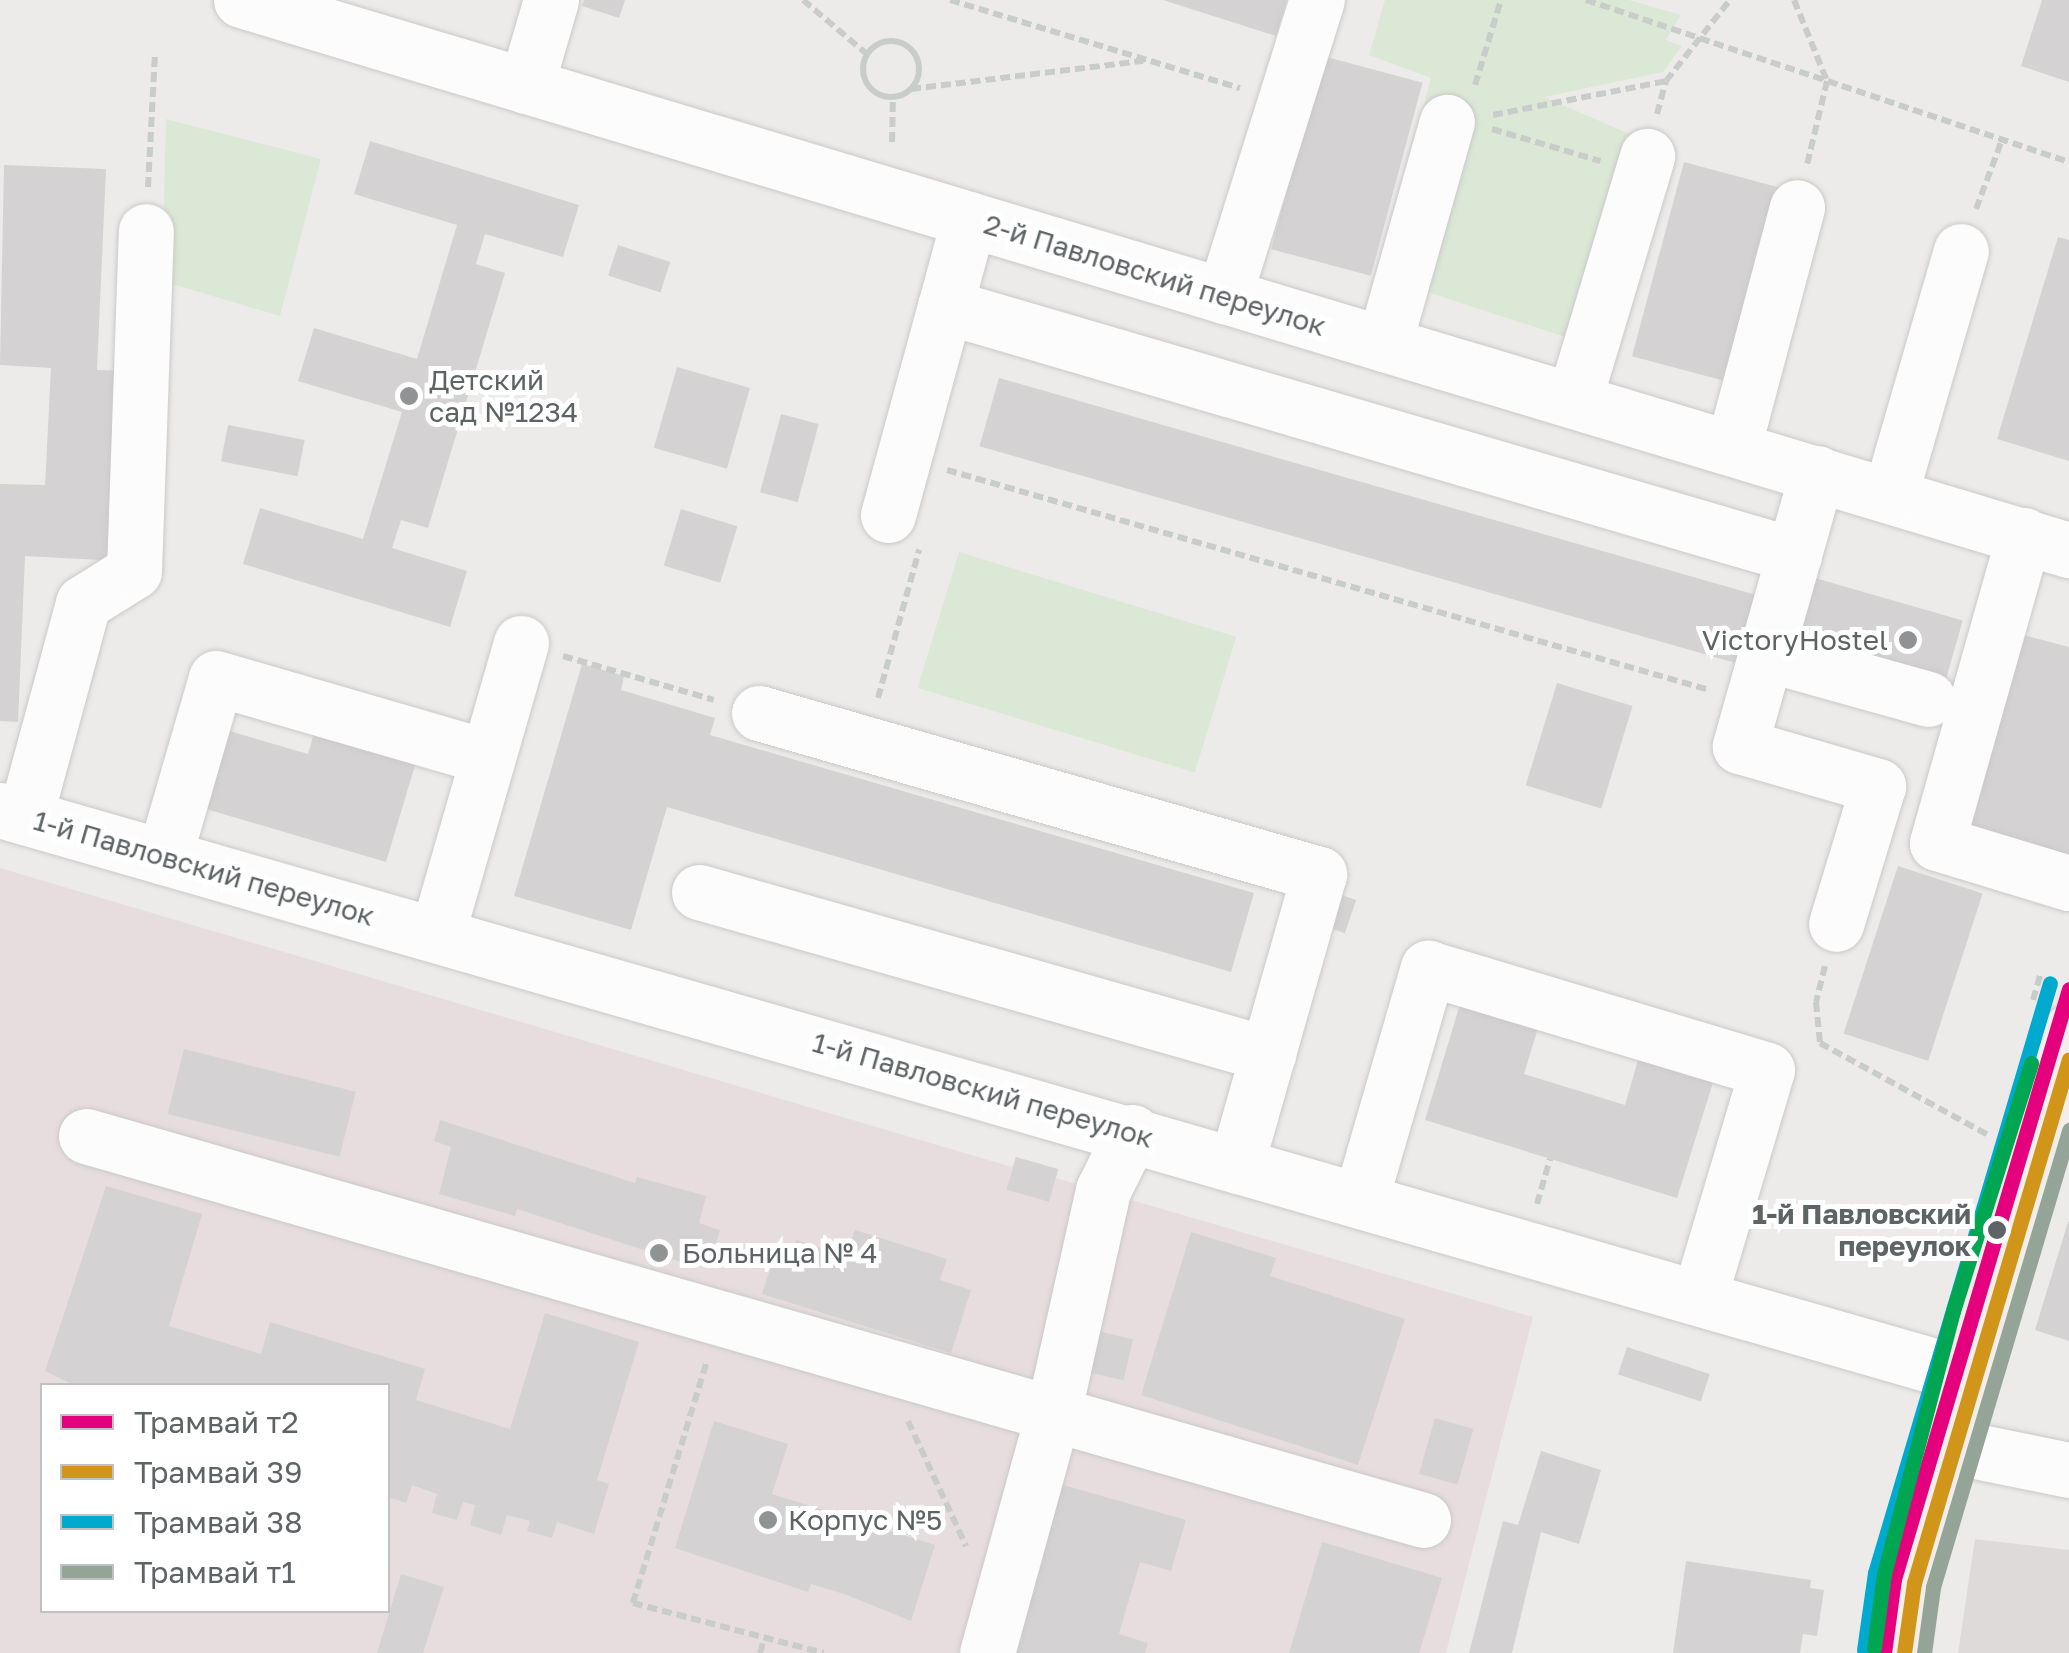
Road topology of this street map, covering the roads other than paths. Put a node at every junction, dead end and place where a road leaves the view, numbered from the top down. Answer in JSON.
{"nodes":[{"id":1,"x":551,"y":0,"type":"edge"},
{"id":2,"x":1317,"y":0,"type":"edge"},
{"id":3,"x":260,"y":3,"type":"edge"},
{"id":4,"x":526,"y":86,"type":"junction"},
{"id":5,"x":1456,"y":121,"type":"road end"},
{"id":6,"x":1644,"y":165,"type":"road end"},
{"id":7,"x":1798,"y":207,"type":"road end"},
{"id":8,"x":970,"y":219,"type":"junction"},
{"id":9,"x":146,"y":231,"type":"road end"},
{"id":10,"x":1961,"y":251,"type":"road end"},
{"id":11,"x":1224,"y":296,"type":"junction"},
{"id":12,"x":946,"y":306,"type":"junction"},
{"id":13,"x":1384,"y":344,"type":"junction"},
{"id":14,"x":1574,"y":400,"type":"junction"},
{"id":15,"x":1733,"y":448,"type":"junction"},
{"id":16,"x":1817,"y":473,"type":"junction"},
{"id":17,"x":1890,"y":496,"type":"junction"},
{"id":18,"x":888,"y":515,"type":"dead end"},
{"id":19,"x":2046,"y":542,"type":"edge"},
{"id":20,"x":1794,"y":555,"type":"junction"},
{"id":21,"x":521,"y":643,"type":"road end"},
{"id":22,"x":1760,"y":678,"type":"junction"},
{"id":23,"x":1928,"y":699,"type":"dead end"},
{"id":24,"x":758,"y":713,"type":"road end"},
{"id":25,"x":488,"y":757,"type":"junction"},
{"id":26,"x":13,"y":814,"type":"edge"},
{"id":27,"x":164,"y":857,"type":"junction"},
{"id":28,"x":2069,"y":883,"type":"edge"},
{"id":29,"x":699,"y":892,"type":"dead end"},
{"id":30,"x":1836,"y":924,"type":"road end"},
{"id":31,"x":436,"y":934,"type":"junction"},
{"id":32,"x":2069,"y":1032,"type":"edge"},
{"id":33,"x":1268,"y":1054,"type":"junction"},
{"id":34,"x":1132,"y":1132,"type":"junction"},
{"id":35,"x":86,"y":1136,"type":"dead end"},
{"id":36,"x":1237,"y":1162,"type":"junction"},
{"id":37,"x":1360,"y":1198,"type":"junction"},
{"id":38,"x":1700,"y":1295,"type":"junction"},
{"id":39,"x":1965,"y":1375,"type":"junction"},
{"id":40,"x":1053,"y":1414,"type":"junction"},
{"id":41,"x":1946,"y":1444,"type":"junction"},
{"id":42,"x":2069,"y":1470,"type":"edge"},
{"id":43,"x":1423,"y":1520,"type":"dead end"},
{"id":44,"x":992,"y":1634,"type":"edge"},
{"id":45,"x":1899,"y":1653,"type":"edge"}],
"edges":[{"from":1,"to":4,"type":"street"},
{"from":2,"to":11,"type":"street"},
{"from":3,"to":4,"type":"street","name":"2-й Павловский переулок"},
{"from":4,"to":8,"type":"street","name":"2-й Павловский переулок"},
{"from":5,"to":13,"type":"street"},
{"from":6,"to":14,"type":"street"},
{"from":7,"to":15,"type":"street"},
{"from":8,"to":11,"type":"street","name":"2-й Павловский переулок"},
{"from":8,"to":12,"type":"street"},
{"from":9,"to":26,"type":"street"},
{"from":10,"to":17,"type":"street"},
{"from":11,"to":13,"type":"street","name":"2-й Павловский переулок"},
{"from":12,"to":18,"type":"street"},
{"from":12,"to":20,"type":"street"},
{"from":13,"to":14,"type":"street","name":"2-й Павловский переулок"},
{"from":14,"to":15,"type":"street","name":"2-й Павловский переулок"},
{"from":15,"to":16,"type":"street","name":"2-й Павловский переулок"},
{"from":16,"to":17,"type":"street","name":"2-й Павловский переулок"},
{"from":16,"to":20,"type":"street"},
{"from":17,"to":19,"type":"street","name":"2-й Павловский переулок"},
{"from":19,"to":28,"type":"street"},
{"from":20,"to":22,"type":"street"},
{"from":21,"to":25,"type":"street"},
{"from":22,"to":23,"type":"street"},
{"from":22,"to":30,"type":"street"},
{"from":24,"to":33,"type":"street"},
{"from":25,"to":27,"type":"street"},
{"from":25,"to":31,"type":"street"},
{"from":26,"to":27,"type":"street","name":"1-й Павловский переулок"},
{"from":27,"to":31,"type":"street","name":"1-й Павловский переулок"},
{"from":29,"to":33,"type":"street"},
{"from":31,"to":34,"type":"street","name":"1-й Павловский переулок"},
{"from":32,"to":39,"type":"main road"},
{"from":33,"to":36,"type":"street"},
{"from":34,"to":36,"type":"street","name":"1-й Павловский переулок"},
{"from":34,"to":40,"type":"street"},
{"from":35,"to":40,"type":"street"},
{"from":36,"to":37,"type":"street","name":"1-й Павловский переулок"},
{"from":37,"to":38,"type":"street","name":"1-й Павловский переулок"},
{"from":37,"to":38,"type":"street"},
{"from":38,"to":39,"type":"street","name":"1-й Павловский переулок"},
{"from":39,"to":41,"type":"main road"},
{"from":40,"to":43,"type":"street"},
{"from":40,"to":44,"type":"street"},
{"from":41,"to":42,"type":"street"},
{"from":41,"to":45,"type":"main road"}]}
